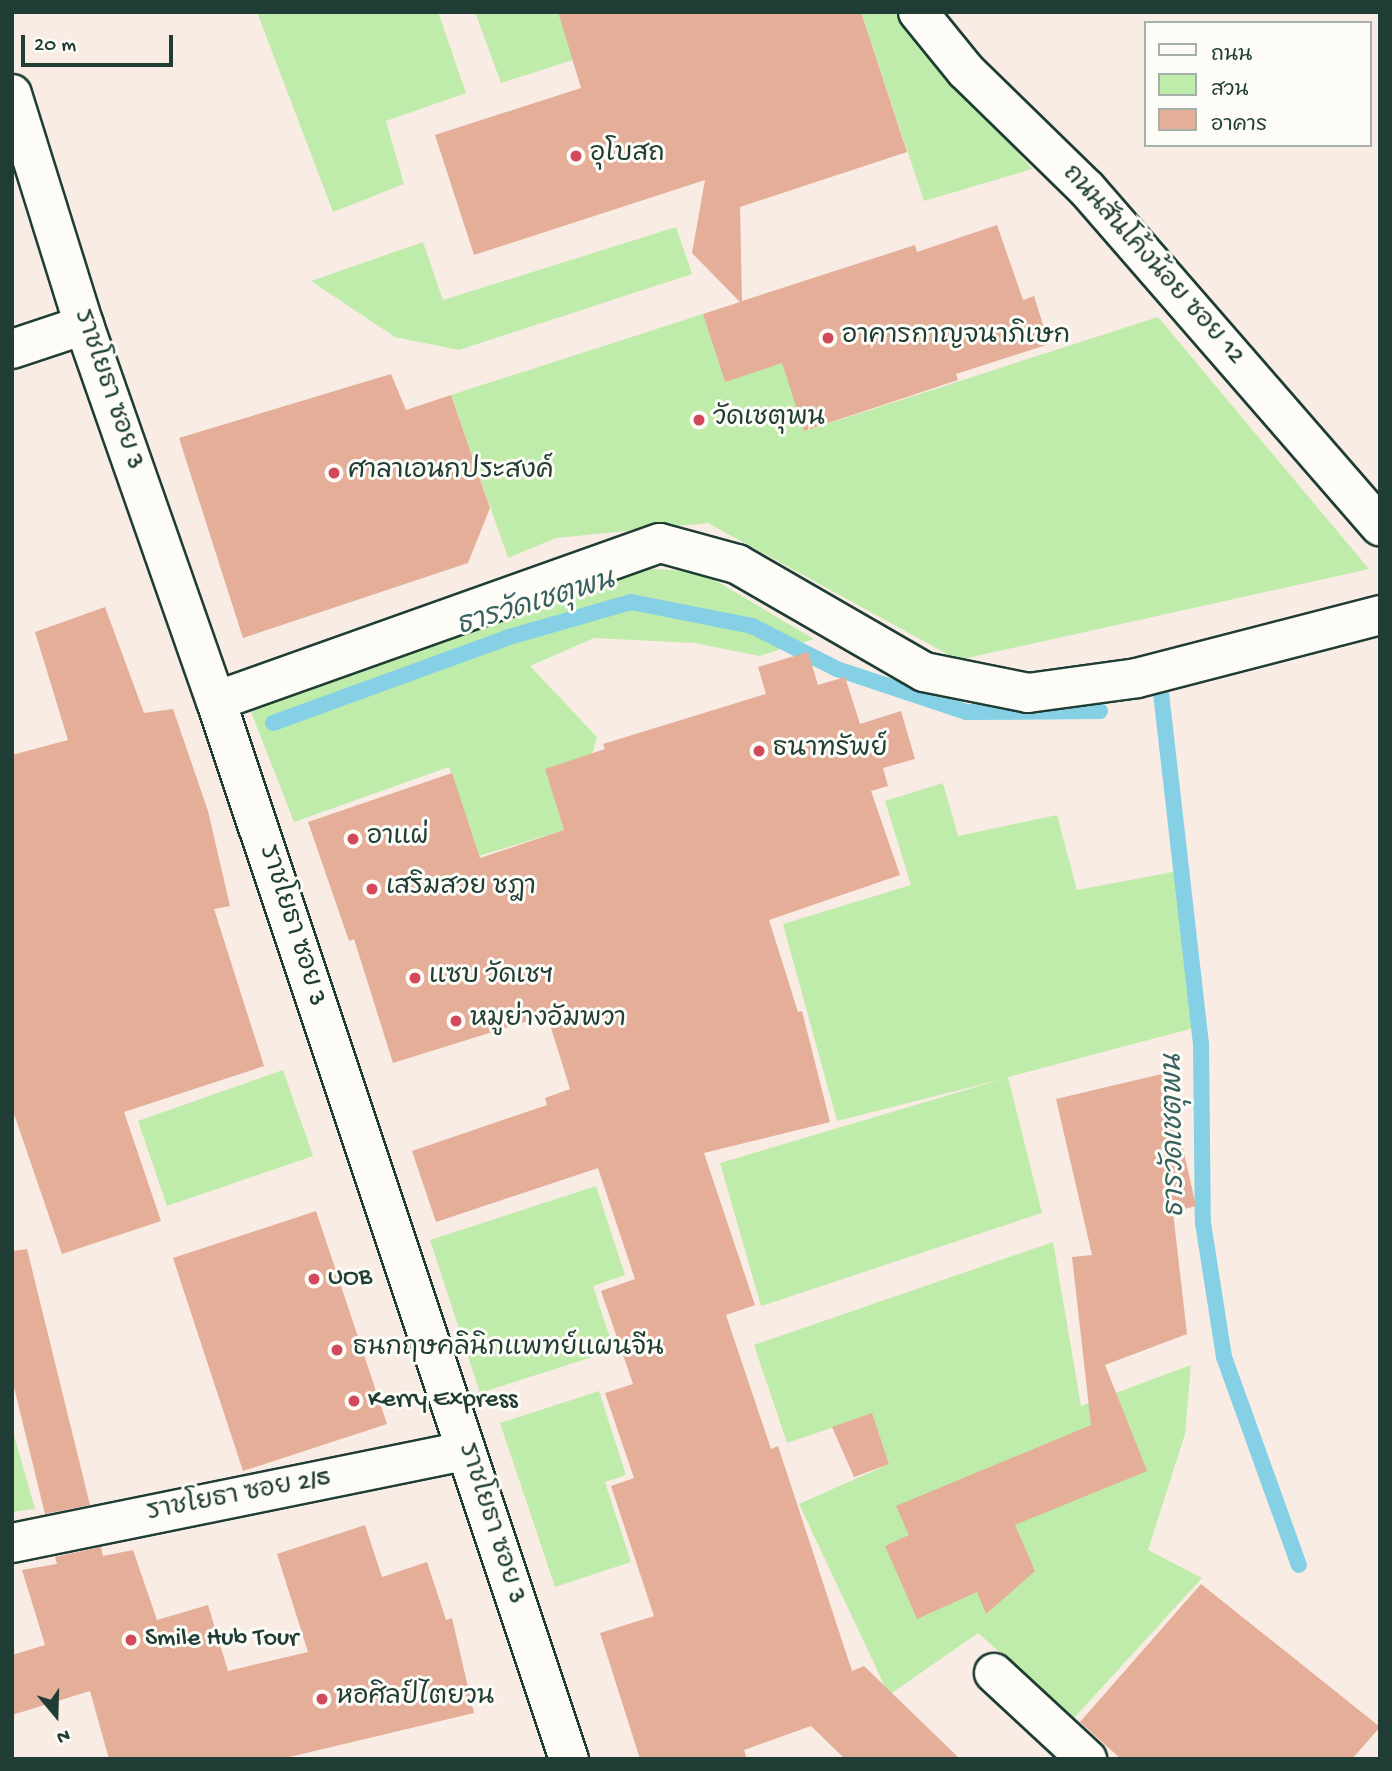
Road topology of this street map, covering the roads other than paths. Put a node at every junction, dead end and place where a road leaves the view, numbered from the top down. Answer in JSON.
{"nodes":[{"id":1,"x":918,"y":12,"type":"edge"},
{"id":2,"x":12,"y":94,"type":"edge"},
{"id":3,"x":84,"y":325,"type":"junction"},
{"id":4,"x":12,"y":349,"type":"edge"},
{"id":5,"x":1380,"y":526,"type":"edge"},
{"id":6,"x":1380,"y":615,"type":"edge"},
{"id":7,"x":216,"y":701,"type":"junction"},
{"id":8,"x":466,"y":1451,"type":"junction"},
{"id":9,"x":12,"y":1543,"type":"edge"},
{"id":10,"x":994,"y":1673,"type":"dead end"},
{"id":11,"x":569,"y":1759,"type":"edge"},
{"id":12,"x":1087,"y":1759,"type":"edge"}],
"edges":[{"from":1,"to":5,"type":"street","name":"ถนนสันโค้งน้อย ซอย 12"},
{"from":2,"to":3,"type":"street","name":"ราชโยธา ซอย 3"},
{"from":3,"to":4,"type":"street"},
{"from":3,"to":7,"type":"street","name":"ราชโยธา ซอย 3"},
{"from":6,"to":7,"type":"street"},
{"from":7,"to":8,"type":"street","name":"ราชโยธา ซอย 3"},
{"from":8,"to":9,"type":"street","name":"ราชโยธา ซอย 2/5"},
{"from":8,"to":11,"type":"street","name":"ราชโยธา ซอย 3"},
{"from":10,"to":12,"type":"street"}]}
